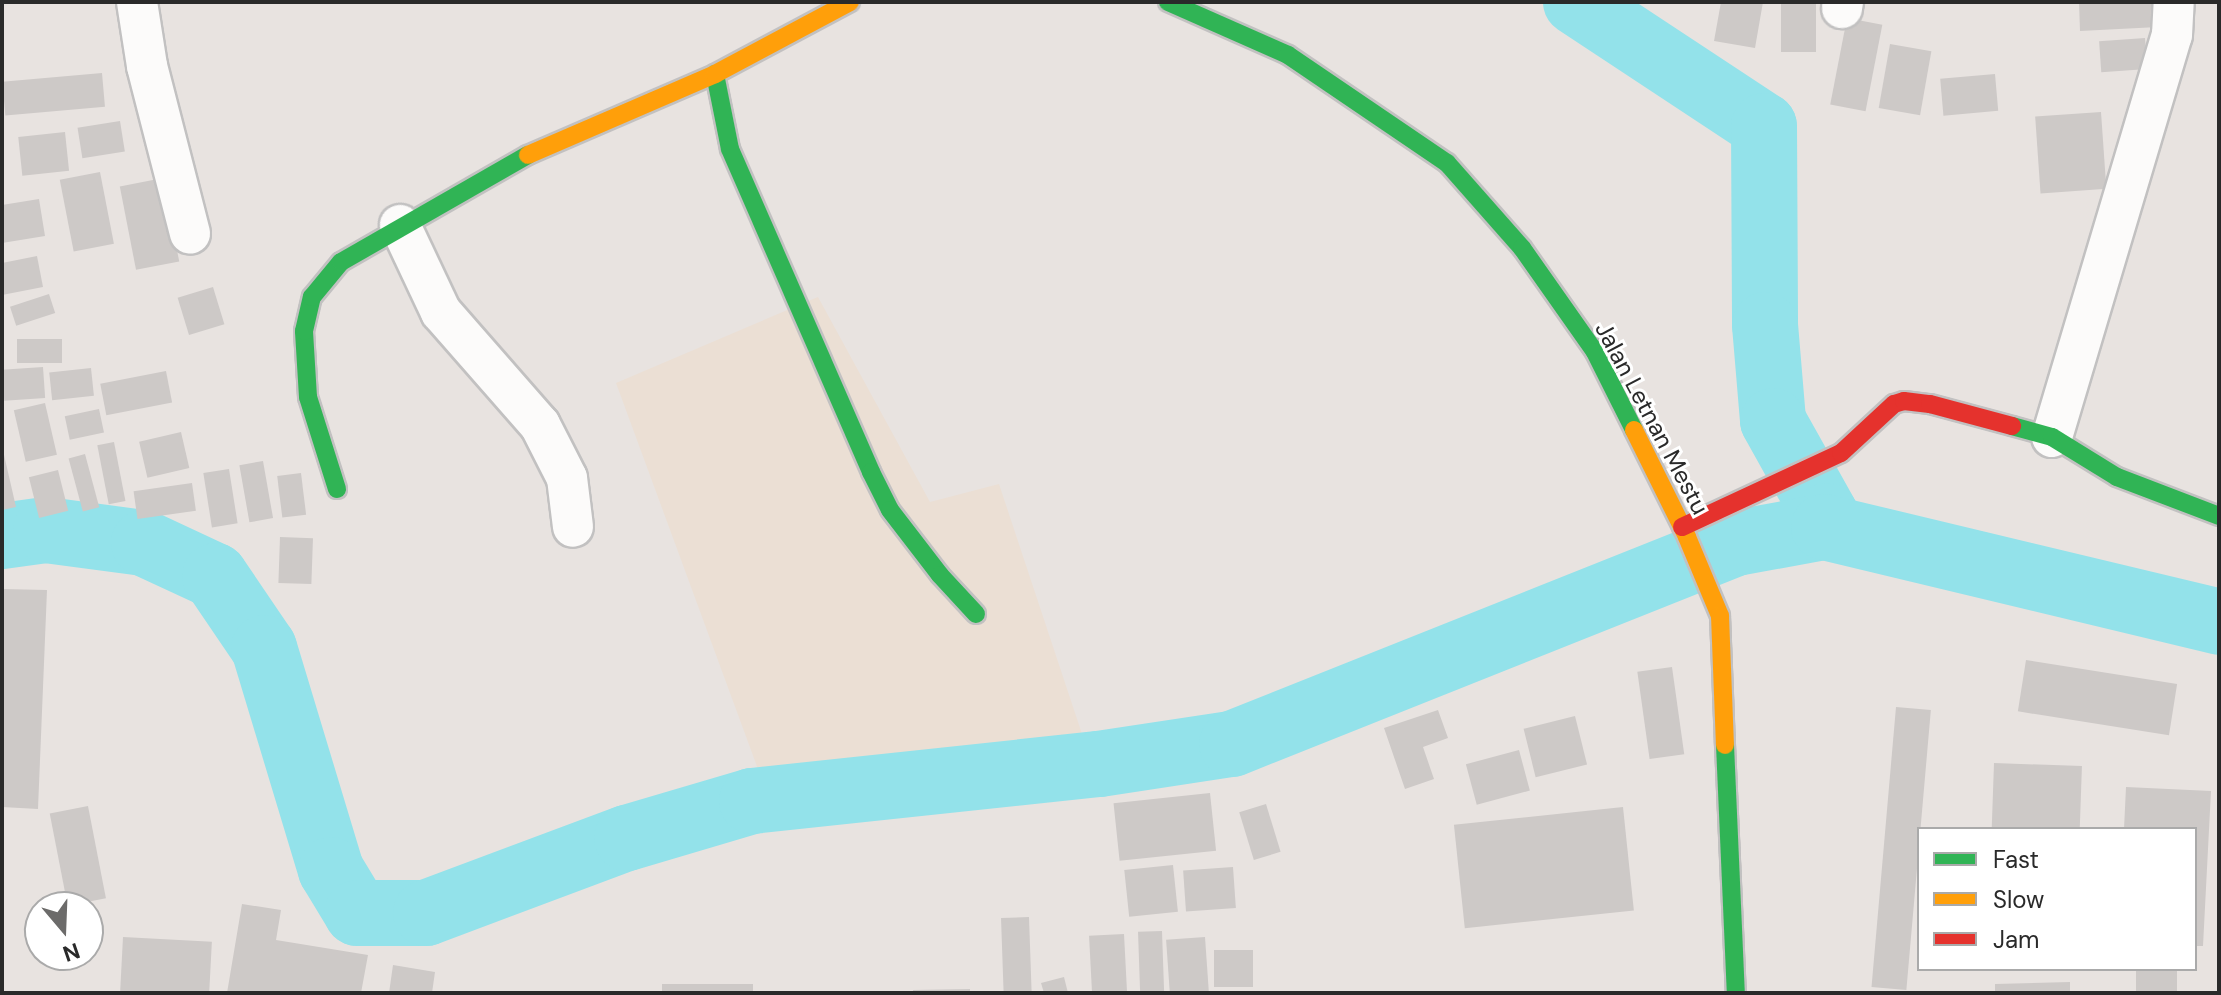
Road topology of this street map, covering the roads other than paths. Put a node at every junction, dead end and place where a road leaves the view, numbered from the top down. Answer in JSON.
{"nodes":[{"id":1,"x":137,"y":2,"type":"edge"},
{"id":2,"x":850,"y":2,"type":"edge"},
{"id":3,"x":1168,"y":2,"type":"edge"},
{"id":4,"x":2174,"y":2,"type":"edge"},
{"id":5,"x":715,"y":74,"type":"junction"},
{"id":6,"x":400,"y":225,"type":"junction"},
{"id":7,"x":190,"y":234,"type":"dead end"},
{"id":8,"x":2052,"y":437,"type":"junction"},
{"id":9,"x":337,"y":489,"type":"dead end"},
{"id":10,"x":2219,"y":516,"type":"edge"},
{"id":11,"x":573,"y":527,"type":"dead end"},
{"id":12,"x":1685,"y":532,"type":"junction"},
{"id":13,"x":976,"y":614,"type":"dead end"},
{"id":14,"x":1736,"y":993,"type":"edge"}],
"edges":[{"from":1,"to":7,"type":"street"},
{"from":2,"to":5,"type":"street"},
{"from":3,"to":12,"type":"street","name":"Jalan Letnan Mestu"},
{"from":4,"to":8,"type":"street"},
{"from":5,"to":6,"type":"street"},
{"from":5,"to":13,"type":"street"},
{"from":6,"to":9,"type":"street"},
{"from":6,"to":11,"type":"street"},
{"from":8,"to":10,"type":"street"},
{"from":8,"to":12,"type":"street"},
{"from":12,"to":14,"type":"street","name":"Jalan Letnan Mestu"}]}
